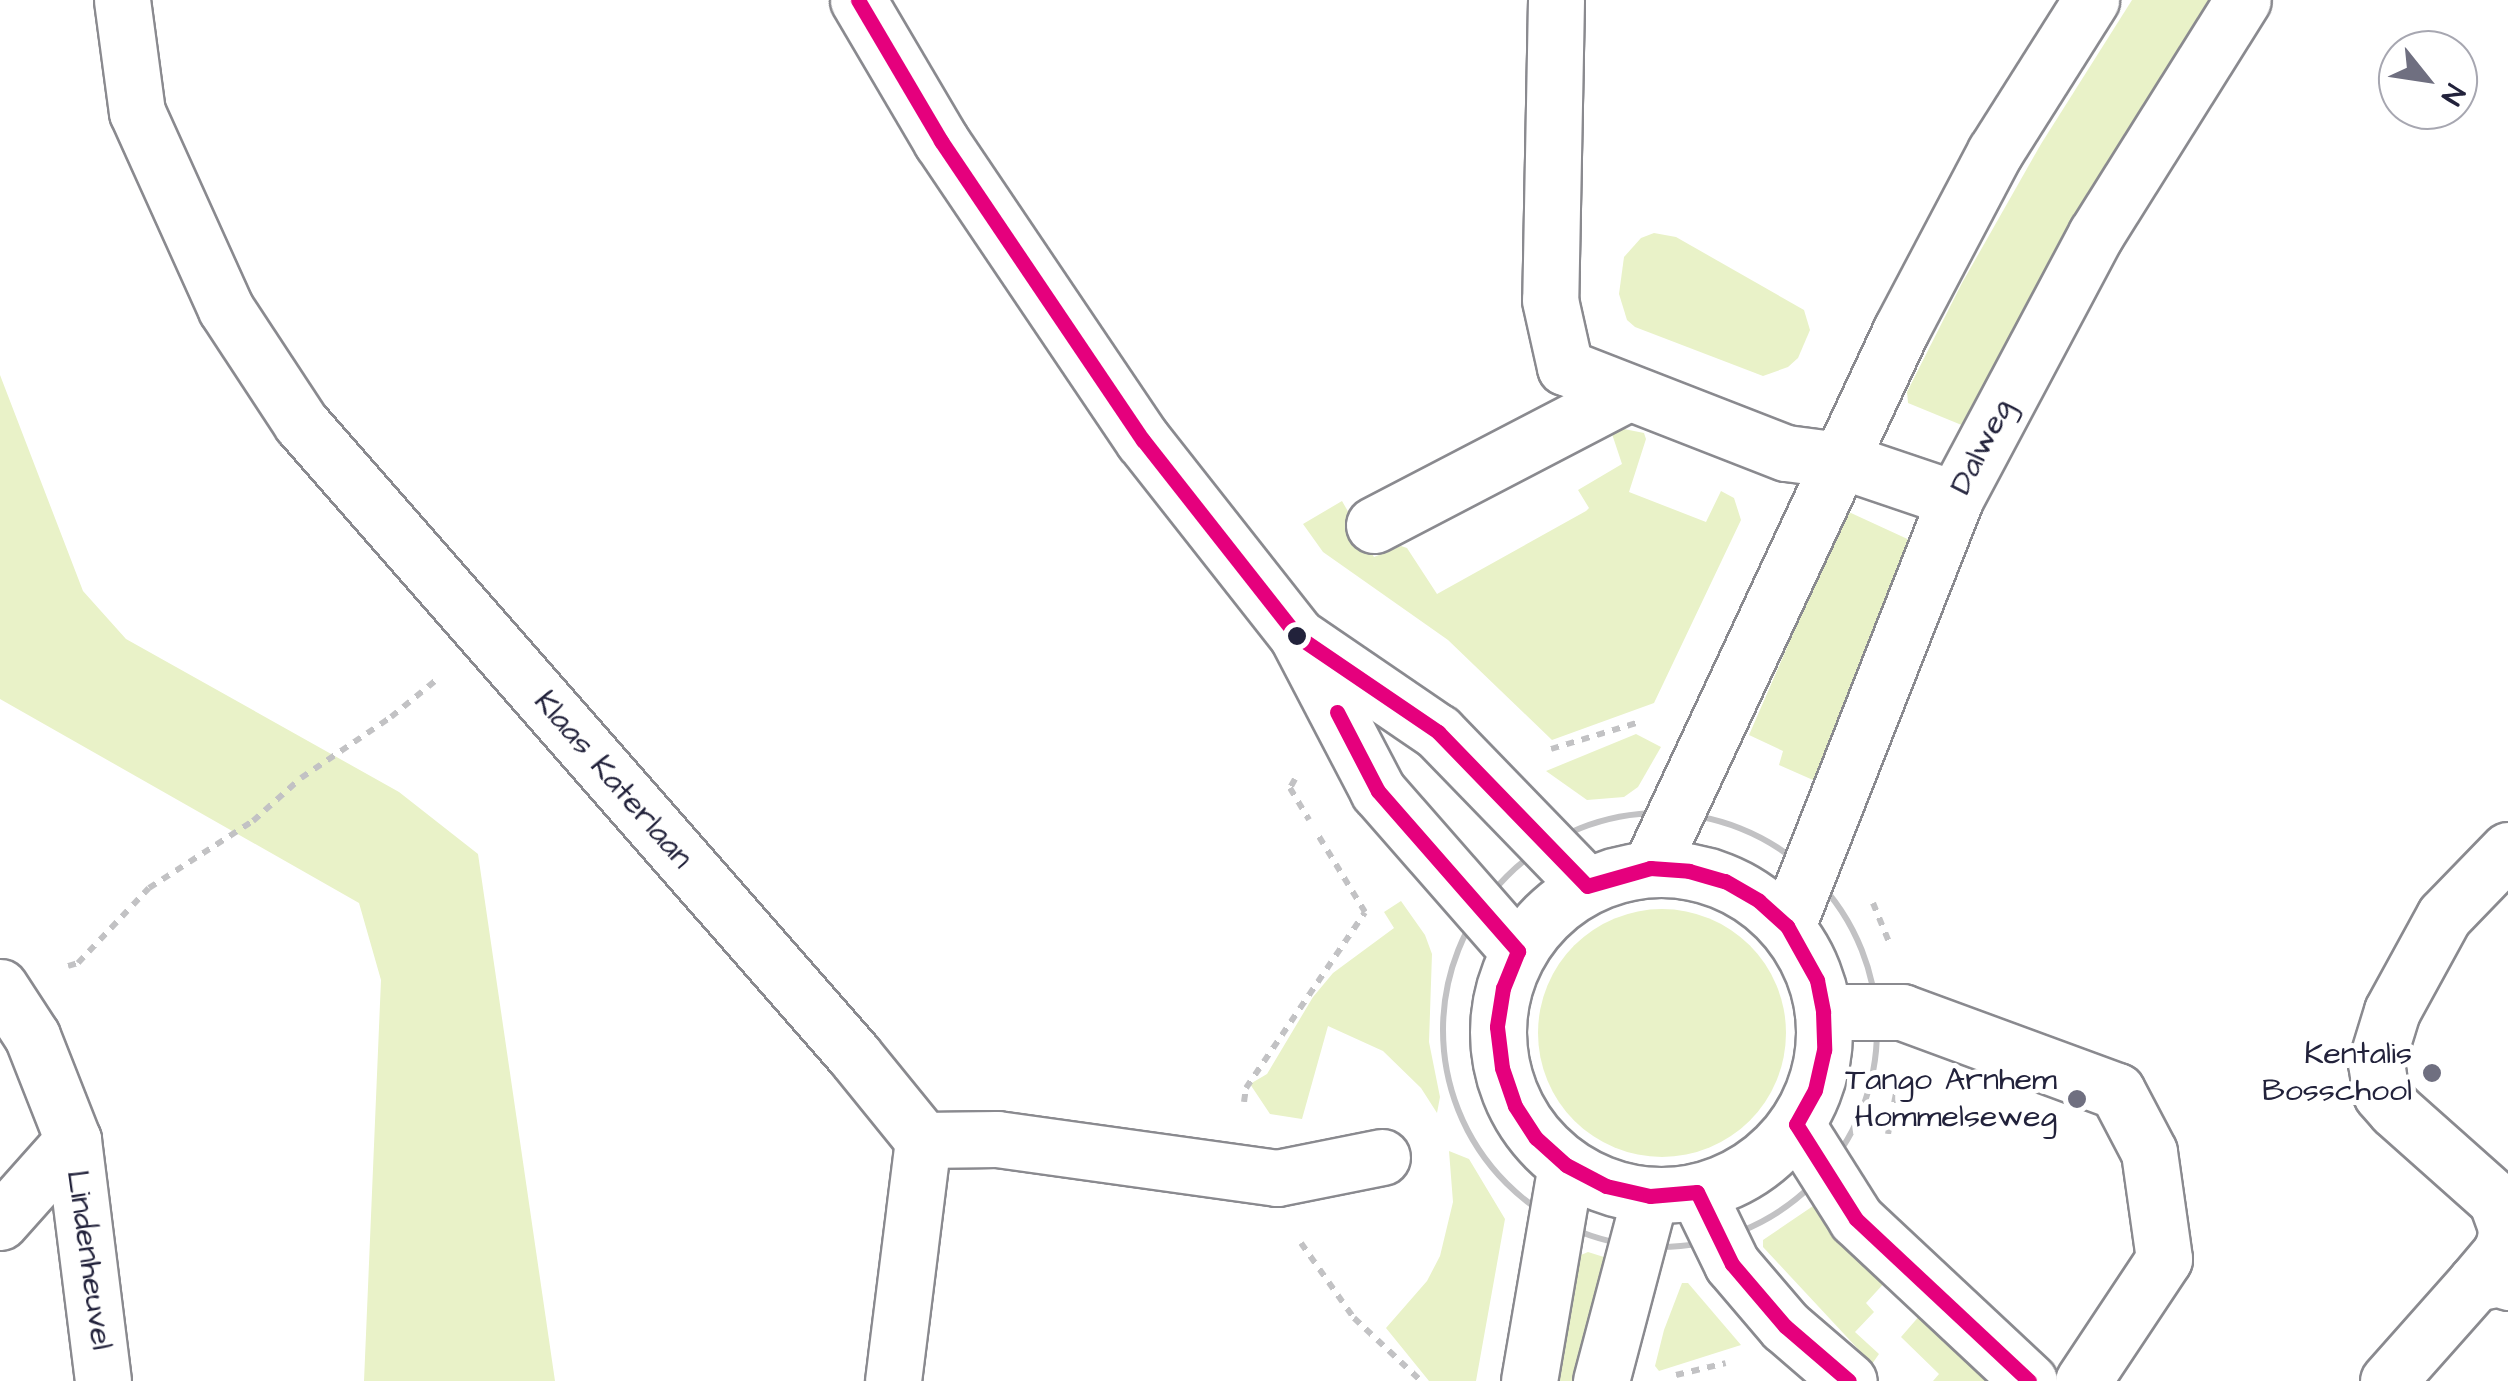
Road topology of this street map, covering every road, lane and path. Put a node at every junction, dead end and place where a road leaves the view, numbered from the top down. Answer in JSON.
{"nodes":[{"id":1,"x":122,"y":0,"type":"edge"},
{"id":2,"x":858,"y":0,"type":"edge"},
{"id":3,"x":1556,"y":0,"type":"edge"},
{"id":4,"x":2091,"y":0,"type":"edge"},
{"id":5,"x":2243,"y":0,"type":"edge"},
{"id":6,"x":1626,"y":394,"type":"junction"},
{"id":7,"x":1840,"y":460,"type":"junction"},
{"id":8,"x":1956,"y":499,"type":"junction"},
{"id":9,"x":1374,"y":525,"type":"dead end"},
{"id":10,"x":1296,"y":636,"type":"junction"},
{"id":11,"x":448,"y":670,"type":"dead end"},
{"id":12,"x":1710,"y":739,"type":"junction"},
{"id":13,"x":1304,"y":766,"type":"dead end"},
{"id":14,"x":1495,"y":788,"type":"junction"},
{"id":15,"x":1676,"y":813,"type":"junction"},
{"id":16,"x":1547,"y":844,"type":"junction"},
{"id":17,"x":2508,"y":850,"type":"edge"},
{"id":18,"x":1650,"y":868,"type":"junction"},
{"id":19,"x":1808,"y":870,"type":"junction"},
{"id":20,"x":1587,"y":886,"type":"junction"},
{"id":21,"x":1480,"y":907,"type":"junction"},
{"id":22,"x":1787,"y":926,"type":"junction"},
{"id":23,"x":1518,"y":951,"type":"junction"},
{"id":24,"x":63,"y":967,"type":"dead end"},
{"id":25,"x":0,"y":987,"type":"edge"},
{"id":26,"x":1877,"y":1010,"type":"junction"},
{"id":27,"x":1823,"y":1012,"type":"junction"},
{"id":28,"x":1796,"y":1124,"type":"junction"},
{"id":29,"x":72,"y":1140,"type":"junction"},
{"id":30,"x":923,"y":1140,"type":"junction"},
{"id":31,"x":1382,"y":1158,"type":"dead end"},
{"id":32,"x":1566,"y":1165,"type":"junction"},
{"id":33,"x":1825,"y":1172,"type":"junction"},
{"id":34,"x":1254,"y":1174,"type":"junction"},
{"id":35,"x":1689,"y":1209,"type":"junction"},
{"id":36,"x":0,"y":1222,"type":"edge"},
{"id":37,"x":1556,"y":1223,"type":"junction"},
{"id":38,"x":1636,"y":1248,"type":"junction"},
{"id":39,"x":2492,"y":1282,"type":"edge"},
{"id":40,"x":103,"y":1381,"type":"edge"},
{"id":41,"x":894,"y":1381,"type":"edge"},
{"id":42,"x":1421,"y":1381,"type":"edge"},
{"id":43,"x":1529,"y":1381,"type":"edge"},
{"id":44,"x":1601,"y":1381,"type":"edge"},
{"id":45,"x":1849,"y":1381,"type":"edge"},
{"id":46,"x":2029,"y":1381,"type":"edge"},
{"id":47,"x":2083,"y":1381,"type":"edge"},
{"id":48,"x":2388,"y":1381,"type":"edge"}],
"edges":[{"from":1,"to":30,"type":"street","name":"Klaas Katerlaan"},
{"from":2,"to":10,"type":"street"},
{"from":3,"to":6,"type":"street"},
{"from":4,"to":7,"type":"street"},
{"from":5,"to":8,"type":"street","name":"Dalweg"},
{"from":6,"to":7,"type":"street"},
{"from":6,"to":9,"type":"street"},
{"from":7,"to":8,"type":"street"},
{"from":7,"to":12,"type":"street"},
{"from":8,"to":19,"type":"street","name":"Dalweg"},
{"from":10,"to":14,"type":"street"},
{"from":10,"to":21,"type":"street"},
{"from":11,"to":24,"type":"path"},
{"from":12,"to":14,"type":"path"},
{"from":12,"to":15,"type":"street"},
{"from":13,"to":34,"type":"path"},
{"from":14,"to":16,"type":"street"},
{"from":15,"to":16,"type":"path"},
{"from":15,"to":18,"type":"street"},
{"from":15,"to":19,"type":"path"},
{"from":16,"to":20,"type":"street"},
{"from":16,"to":21,"type":"path"},
{"from":17,"to":39,"type":"street"},
{"from":18,"to":20,"type":"street"},
{"from":18,"to":22,"type":"street"},
{"from":19,"to":22,"type":"street","name":"Dalweg"},
{"from":19,"to":26,"type":"path"},
{"from":20,"to":23,"type":"street"},
{"from":21,"to":23,"type":"street"},
{"from":21,"to":37,"type":"path"},
{"from":22,"to":27,"type":"street"},
{"from":23,"to":32,"type":"street"},
{"from":25,"to":29,"type":"street","name":"Lindenheuvel"},
{"from":26,"to":27,"type":"street"},
{"from":26,"to":33,"type":"path"},
{"from":26,"to":47,"type":"street"},
{"from":27,"to":28,"type":"street"},
{"from":28,"to":33,"type":"street"},
{"from":28,"to":35,"type":"street"},
{"from":29,"to":36,"type":"street","name":"Lindenheuvel"},
{"from":29,"to":40,"type":"street","name":"Lindenheuvel"},
{"from":30,"to":34,"type":"street"},
{"from":30,"to":41,"type":"street"},
{"from":31,"to":34,"type":"street"},
{"from":32,"to":35,"type":"street"},
{"from":32,"to":37,"type":"street"},
{"from":33,"to":35,"type":"path"},
{"from":33,"to":46,"type":"street"},
{"from":34,"to":42,"type":"path"},
{"from":35,"to":38,"type":"street"},
{"from":35,"to":38,"type":"path"},
{"from":35,"to":45,"type":"street"},
{"from":37,"to":38,"type":"path"},
{"from":37,"to":43,"type":"street"},
{"from":38,"to":44,"type":"street"},
{"from":39,"to":48,"type":"street"}]}
